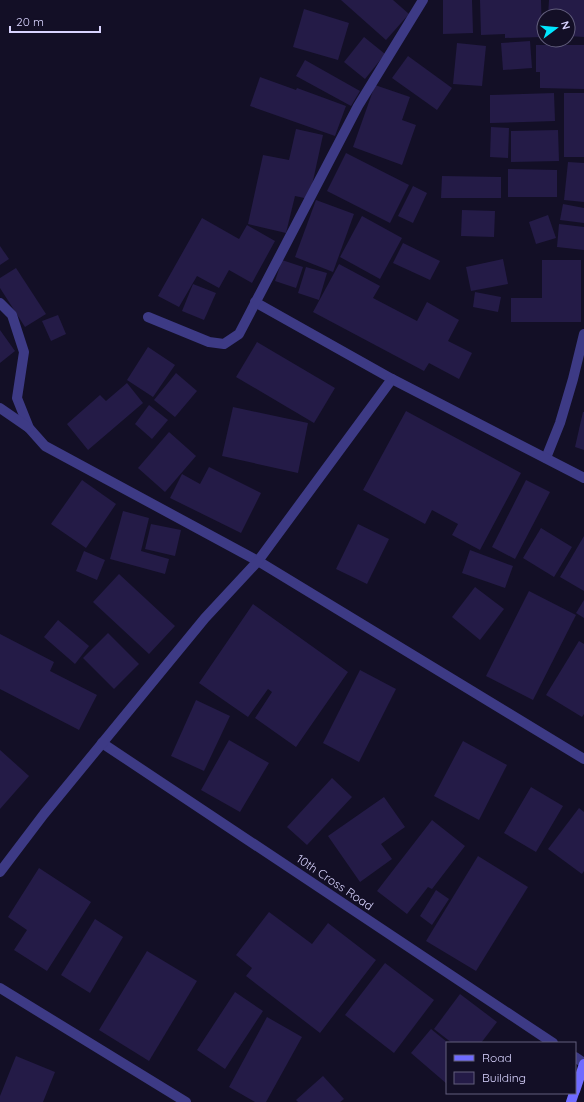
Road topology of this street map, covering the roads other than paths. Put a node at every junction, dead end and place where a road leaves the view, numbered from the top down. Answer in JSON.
{"nodes":[{"id":1,"x":423,"y":0,"type":"edge"},
{"id":2,"x":0,"y":302,"type":"edge"},
{"id":3,"x":256,"y":302,"type":"junction"},
{"id":4,"x":148,"y":317,"type":"dead end"},
{"id":5,"x":584,"y":334,"type":"edge"},
{"id":6,"x":392,"y":378,"type":"junction"},
{"id":7,"x":0,"y":408,"type":"edge"},
{"id":8,"x":29,"y":428,"type":"junction"},
{"id":9,"x":546,"y":458,"type":"junction"},
{"id":10,"x":584,"y":478,"type":"edge"},
{"id":11,"x":258,"y":561,"type":"junction"},
{"id":12,"x":102,"y":743,"type":"junction"},
{"id":13,"x":584,"y":759,"type":"edge"},
{"id":14,"x":0,"y":872,"type":"edge"},
{"id":15,"x":0,"y":988,"type":"edge"},
{"id":16,"x":551,"y":1042,"type":"edge"},
{"id":17,"x":584,"y":1064,"type":"edge"},
{"id":18,"x":576,"y":1089,"type":"edge"},
{"id":19,"x":186,"y":1102,"type":"edge"}],
"edges":[{"from":1,"to":3,"type":"street"},
{"from":2,"to":8,"type":"street"},
{"from":3,"to":4,"type":"street"},
{"from":3,"to":6,"type":"street"},
{"from":5,"to":9,"type":"street"},
{"from":6,"to":9,"type":"street"},
{"from":6,"to":11,"type":"street"},
{"from":7,"to":8,"type":"street"},
{"from":8,"to":11,"type":"street"},
{"from":9,"to":10,"type":"street"},
{"from":11,"to":12,"type":"street"},
{"from":11,"to":13,"type":"street"},
{"from":12,"to":14,"type":"street"},
{"from":12,"to":16,"type":"street","name":"10th Cross Road"},
{"from":15,"to":19,"type":"street"},
{"from":17,"to":18,"type":"main road"}]}
